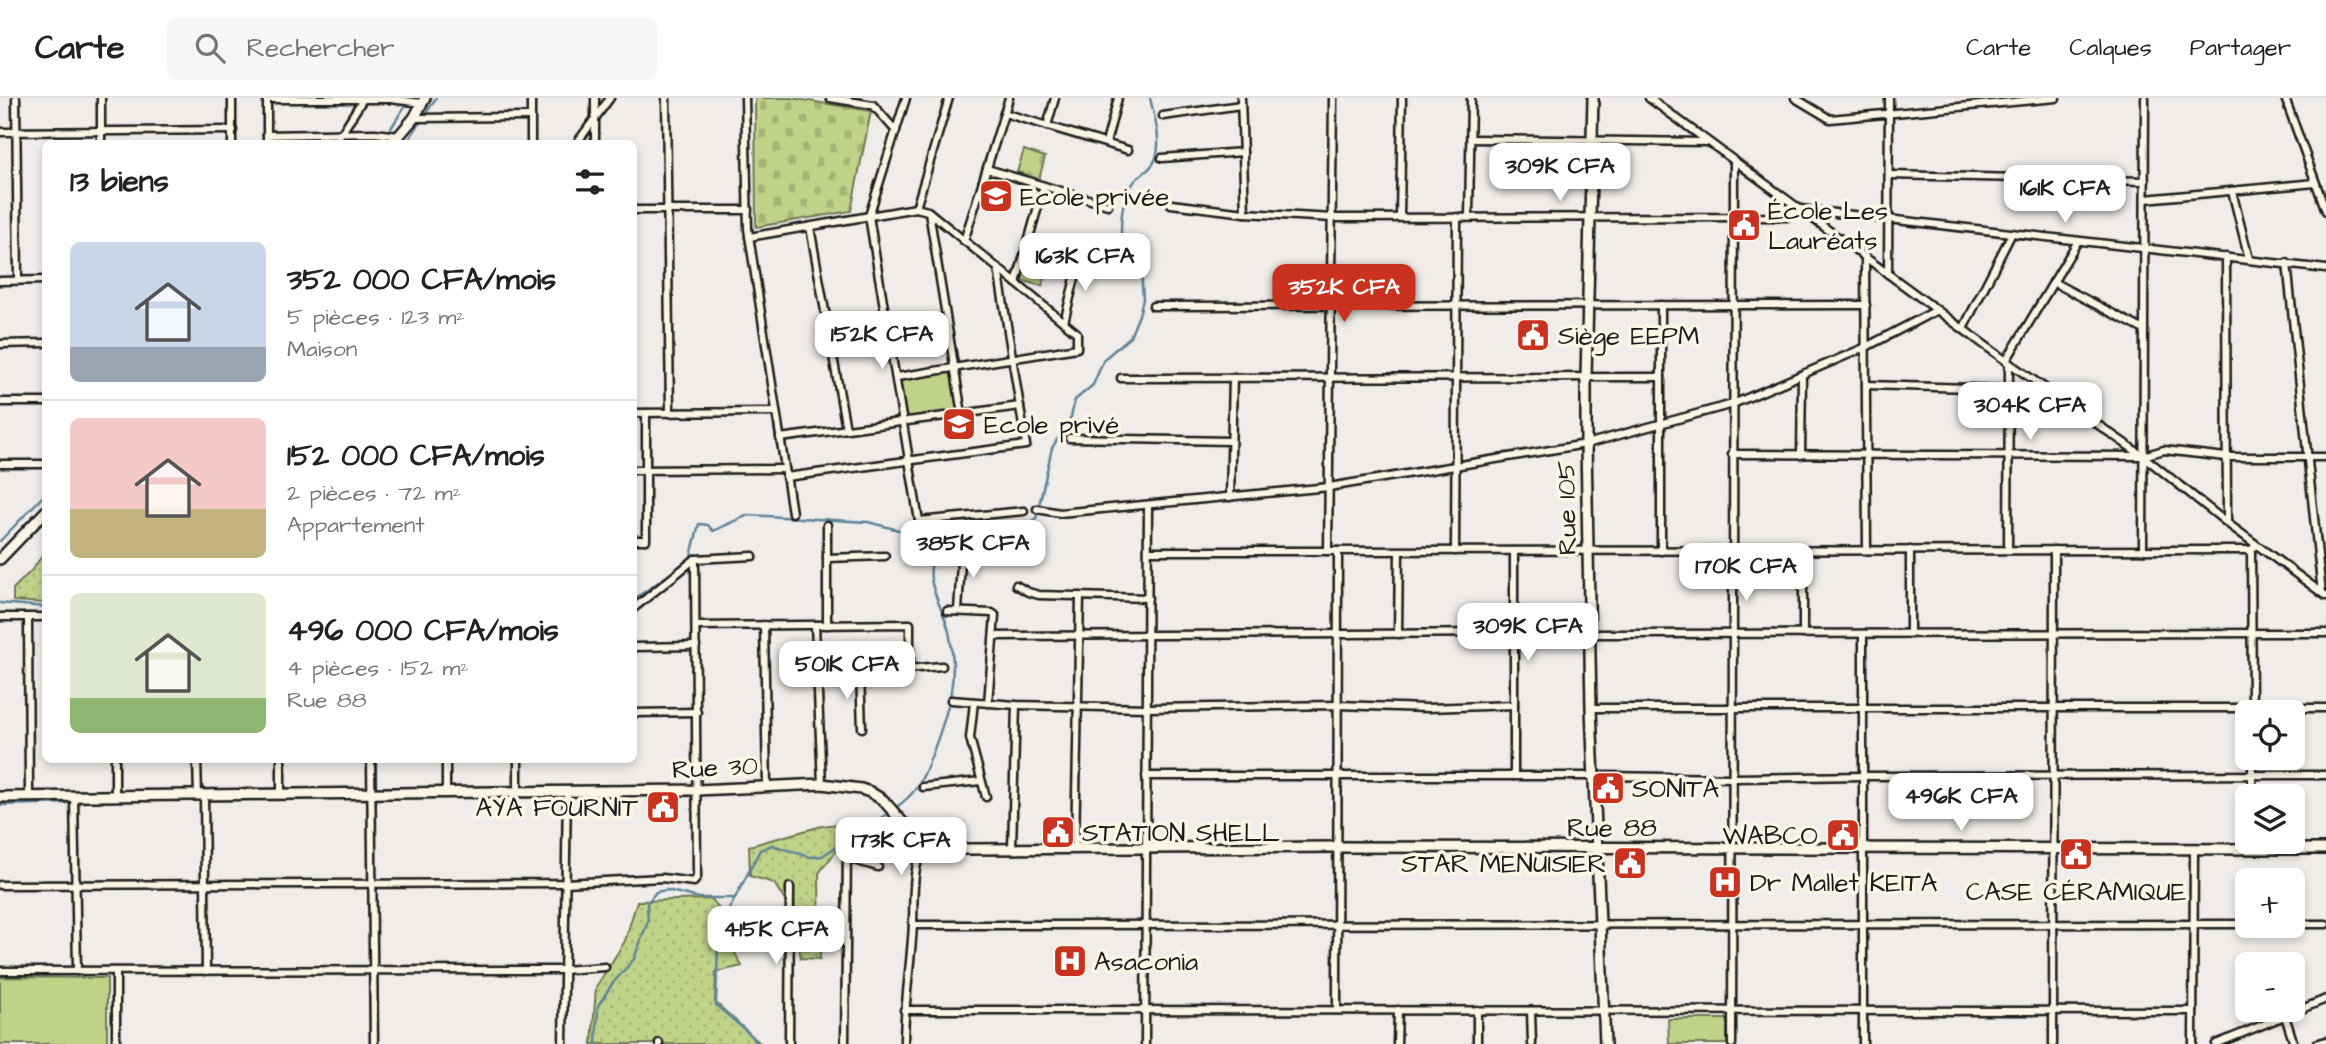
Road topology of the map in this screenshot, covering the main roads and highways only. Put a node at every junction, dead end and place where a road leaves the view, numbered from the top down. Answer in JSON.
{"nodes":[{"id":1,"x":1593,"y":98,"type":"edge"},
{"id":2,"x":424,"y":100,"type":"edge"},
{"id":3,"x":396,"y":140,"type":"edge"},
{"id":4,"x":42,"y":516,"type":"edge"},
{"id":5,"x":0,"y":559,"type":"edge"},
{"id":6,"x":0,"y":797,"type":"edge"},
{"id":7,"x":883,"y":800,"type":"joint"},
{"id":8,"x":2235,"y":846,"type":"edge"},
{"id":9,"x":1596,"y":848,"type":"junction"},
{"id":10,"x":2305,"y":848,"type":"edge"},
{"id":11,"x":2326,"y":849,"type":"edge"},
{"id":12,"x":1605,"y":1044,"type":"edge"}],
"edges":[{"from":1,"to":9,"type":"main road","name":"Rue 105"},
{"from":2,"to":3,"type":"main road"},
{"from":4,"to":5,"type":"main road"},
{"from":6,"to":7,"type":"main road","name":"Rue 30"},
{"from":7,"to":9,"type":"main road","name":"Rue 88"},
{"from":8,"to":9,"type":"main road","name":"Rue 88"},
{"from":9,"to":12,"type":"main road","name":"Rue 105"},
{"from":10,"to":11,"type":"main road","name":"Rue 88"}]}
